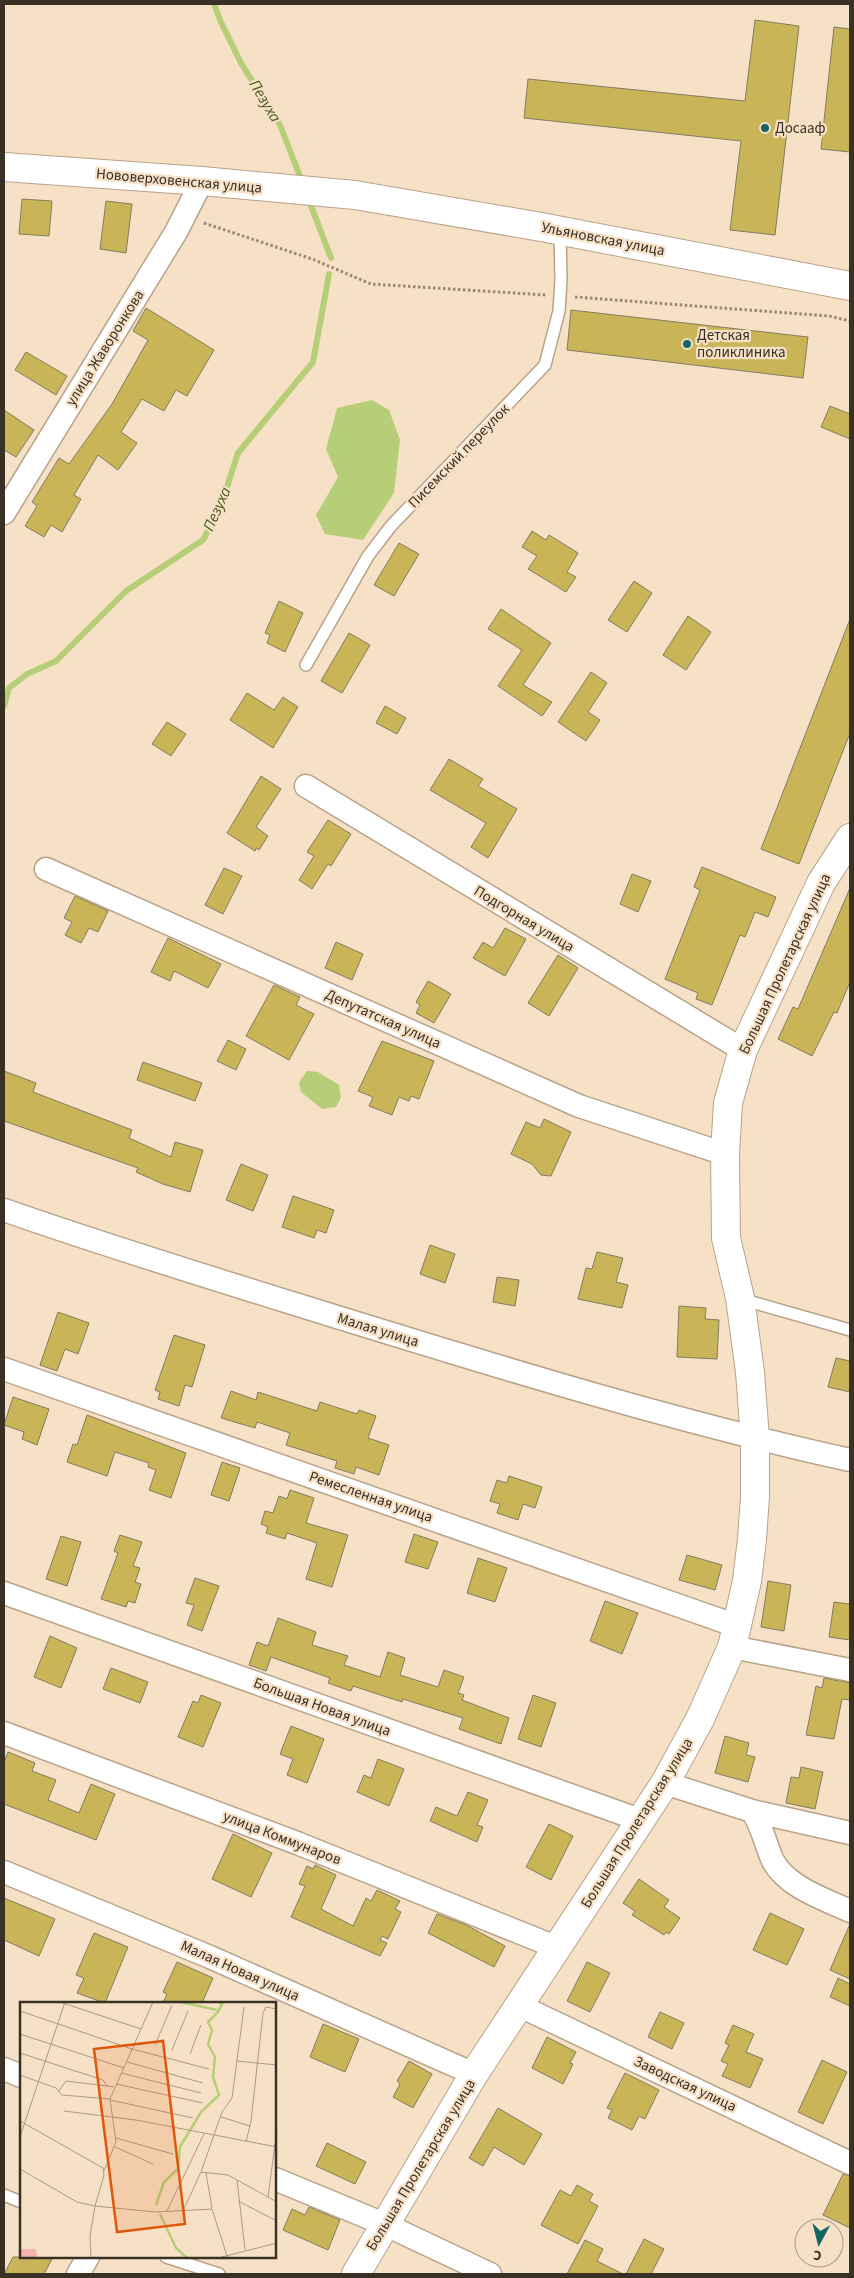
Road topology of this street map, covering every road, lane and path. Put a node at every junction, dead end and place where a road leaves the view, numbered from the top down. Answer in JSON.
{"nodes":[{"id":1,"x":5,"y":170,"type":"edge"},
{"id":2,"x":202,"y":181,"type":"junction"},
{"id":3,"x":355,"y":196,"type":"joint"},
{"id":4,"x":184,"y":216,"type":"junction"},
{"id":5,"x":560,"y":231,"type":"junction"},
{"id":6,"x":850,"y":286,"type":"edge"},
{"id":7,"x":560,"y":296,"type":"junction"},
{"id":8,"x":850,"y":321,"type":"edge"},
{"id":9,"x":4,"y":513,"type":"edge"},
{"id":10,"x":306,"y":665,"type":"dead end"},
{"id":11,"x":306,"y":786,"type":"dead end"},
{"id":12,"x":850,"y":838,"type":"edge"},
{"id":13,"x":46,"y":869,"type":"dead end"},
{"id":14,"x":743,"y":1050,"type":"junction"},
{"id":15,"x":725,"y":1154,"type":"junction"},
{"id":16,"x":4,"y":1210,"type":"edge"},
{"id":17,"x":740,"y":1298,"type":"junction"},
{"id":18,"x":850,"y":1330,"type":"edge"},
{"id":19,"x":4,"y":1369,"type":"edge"},
{"id":20,"x":755,"y":1439,"type":"junction"},
{"id":21,"x":850,"y":1460,"type":"edge"},
{"id":22,"x":4,"y":1593,"type":"edge"},
{"id":23,"x":735,"y":1636,"type":"junction"},
{"id":24,"x":850,"y":1670,"type":"edge"},
{"id":25,"x":4,"y":1733,"type":"edge"},
{"id":26,"x":665,"y":1783,"type":"junction"},
{"id":27,"x":752,"y":1811,"type":"junction"},
{"id":28,"x":640,"y":1820,"type":"junction"},
{"id":29,"x":850,"y":1833,"type":"edge"},
{"id":30,"x":4,"y":1872,"type":"edge"},
{"id":31,"x":850,"y":1910,"type":"edge"},
{"id":32,"x":558,"y":1948,"type":"junction"},
{"id":33,"x":520,"y":2006,"type":"junction"},
{"id":34,"x":4,"y":2069,"type":"edge"},
{"id":35,"x":474,"y":2074,"type":"junction"},
{"id":36,"x":20,"y":2076,"type":"edge"},
{"id":37,"x":850,"y":2163,"type":"edge"},
{"id":38,"x":276,"y":2179,"type":"edge"},
{"id":39,"x":4,"y":2195,"type":"edge"},
{"id":40,"x":20,"y":2202,"type":"edge"},
{"id":41,"x":384,"y":2224,"type":"junction"},
{"id":42,"x":87,"y":2258,"type":"edge"},
{"id":43,"x":169,"y":2258,"type":"edge"},
{"id":44,"x":78,"y":2274,"type":"edge"},
{"id":45,"x":219,"y":2274,"type":"edge"},
{"id":46,"x":356,"y":2274,"type":"edge"},
{"id":47,"x":490,"y":2274,"type":"edge"}],
"edges":[{"from":1,"to":2,"type":"street","name":"Нововерховенская улица"},
{"from":2,"to":3,"type":"street","name":"Нововерховенская улица"},
{"from":2,"to":4,"type":"street","name":"улица Жаворонкова"},
{"from":3,"to":5,"type":"street","name":"Ульяновская улица"},
{"from":4,"to":7,"type":"path"},
{"from":4,"to":9,"type":"street","name":"улица Жаворонкова"},
{"from":5,"to":6,"type":"street","name":"Ульяновская улица"},
{"from":5,"to":7,"type":"lane","name":"Писемский переулок"},
{"from":7,"to":8,"type":"path"},
{"from":7,"to":10,"type":"lane","name":"Писемский переулок"},
{"from":11,"to":14,"type":"street","name":"Подгорная улица"},
{"from":12,"to":14,"type":"street","name":"Большая Пролетарская улица"},
{"from":13,"to":15,"type":"street","name":"Депутатская улица"},
{"from":14,"to":15,"type":"street","name":"Большая Пролетарская улица"},
{"from":15,"to":17,"type":"street","name":"Большая Пролетарская улица"},
{"from":16,"to":20,"type":"street","name":"Малая улица"},
{"from":17,"to":18,"type":"lane"},
{"from":17,"to":20,"type":"street","name":"Большая Пролетарская улица"},
{"from":19,"to":23,"type":"street","name":"Ремесленная улица"},
{"from":20,"to":21,"type":"street","name":"Малая улица"},
{"from":20,"to":23,"type":"street","name":"Большая Пролетарская улица"},
{"from":22,"to":28,"type":"street","name":"Большая Новая улица"},
{"from":23,"to":24,"type":"street","name":"Ремесленная улица"},
{"from":23,"to":26,"type":"street","name":"Большая Пролетарская улица"},
{"from":25,"to":32,"type":"street","name":"улица Коммунаров"},
{"from":26,"to":27,"type":"street"},
{"from":26,"to":28,"type":"street","name":"Большая Пролетарская улица"},
{"from":27,"to":29,"type":"street"},
{"from":27,"to":31,"type":"street"},
{"from":28,"to":32,"type":"street","name":"Большая Пролетарская улица"},
{"from":30,"to":35,"type":"street","name":"Малая Новая улица"},
{"from":32,"to":33,"type":"street","name":"Большая Пролетарская улица"},
{"from":33,"to":35,"type":"street","name":"Большая Пролетарская улица"},
{"from":33,"to":37,"type":"street","name":"Заводская улица"},
{"from":34,"to":36,"type":"street"},
{"from":35,"to":41,"type":"street","name":"Большая Пролетарская улица"},
{"from":38,"to":41,"type":"street"},
{"from":39,"to":40,"type":"lane"},
{"from":41,"to":46,"type":"street","name":"Большая Пролетарская улица"},
{"from":41,"to":47,"type":"street"},
{"from":42,"to":44,"type":"street"},
{"from":43,"to":45,"type":"lane"}]}
